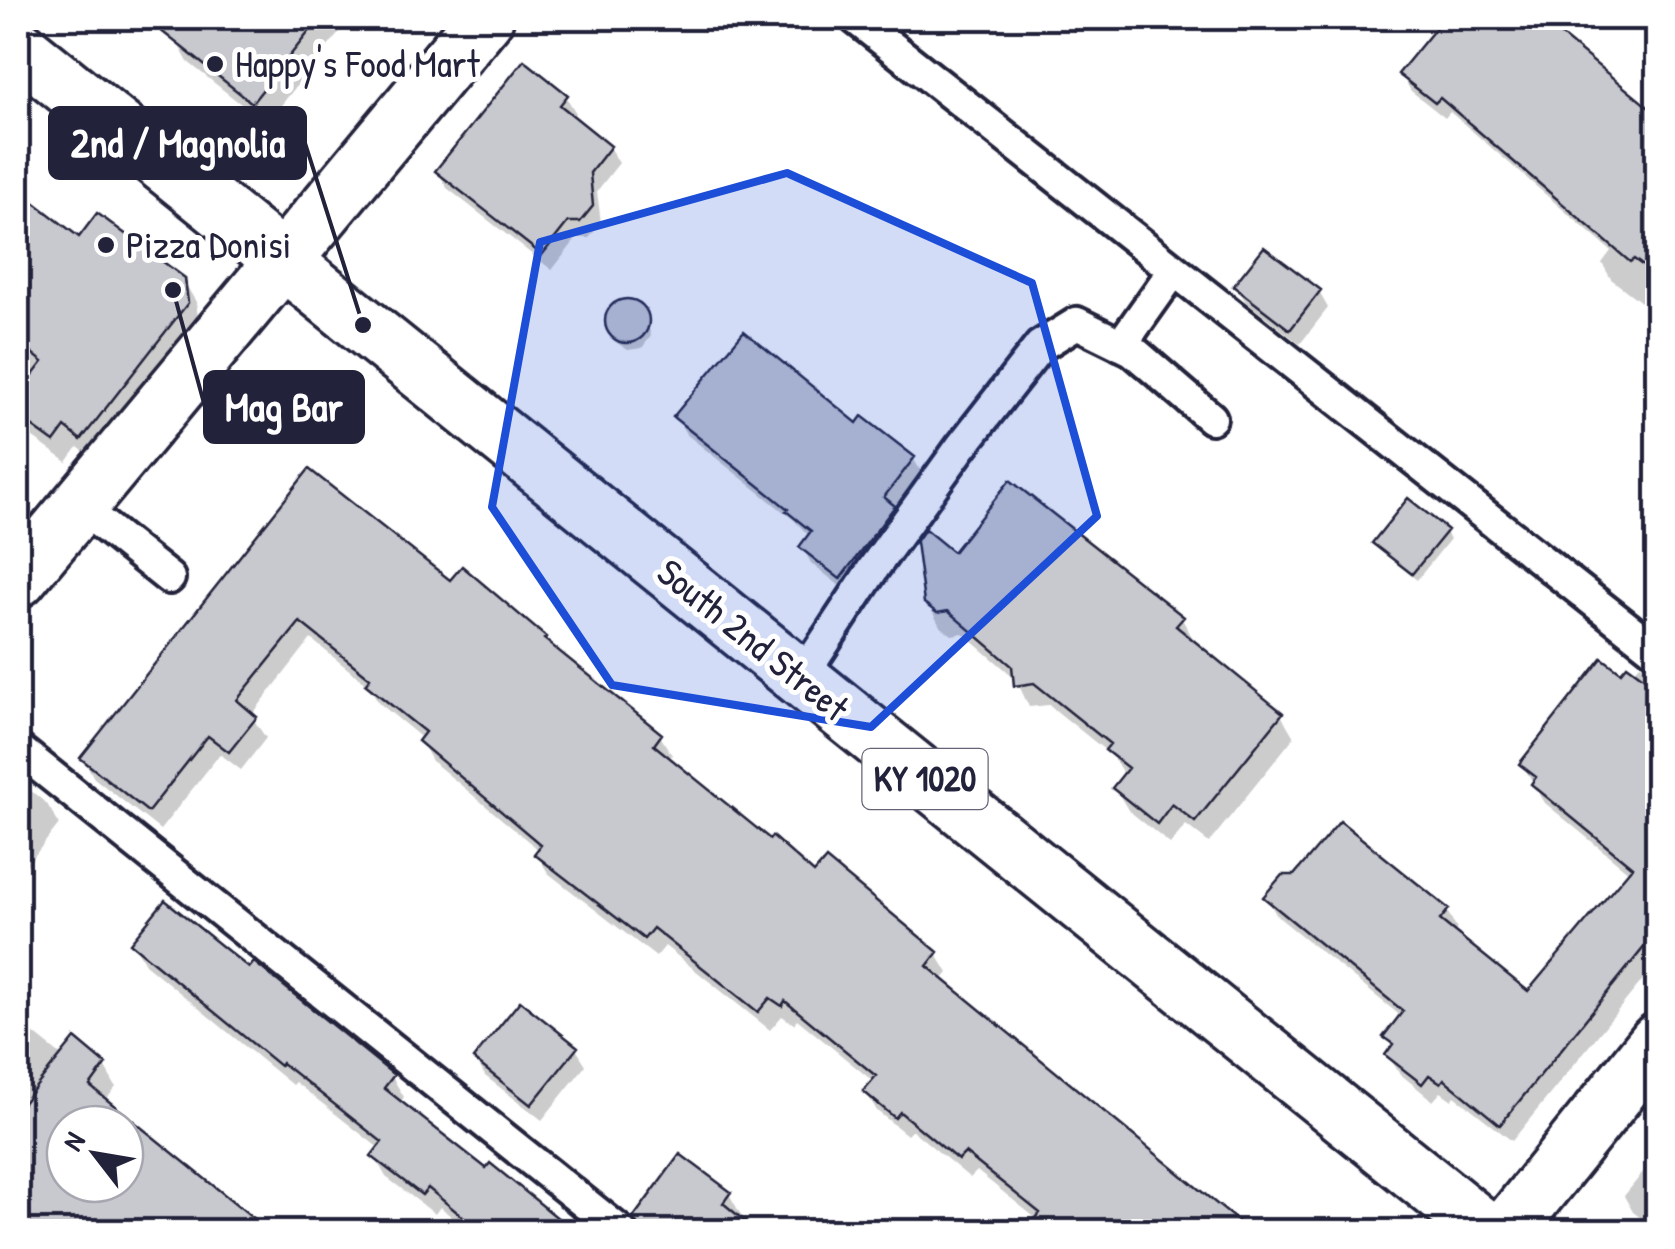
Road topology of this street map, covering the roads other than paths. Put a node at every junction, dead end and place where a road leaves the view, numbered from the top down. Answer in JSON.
{"nodes":[{"id":1,"x":485,"y":18,"type":"edge"},
{"id":2,"x":855,"y":18,"type":"edge"},
{"id":3,"x":18,"y":47,"type":"edge"},
{"id":4,"x":284,"y":262,"type":"junction"},
{"id":5,"x":1174,"y":270,"type":"junction"},
{"id":6,"x":1121,"y":345,"type":"junction"},
{"id":7,"x":1211,"y":418,"type":"dead end"},
{"id":8,"x":79,"y":506,"type":"junction"},
{"id":9,"x":169,"y":578,"type":"dead end"},
{"id":10,"x":18,"y":580,"type":"edge"},
{"id":11,"x":1658,"y":652,"type":"edge"},
{"id":12,"x":801,"y":678,"type":"junction"},
{"id":13,"x":18,"y":749,"type":"edge"},
{"id":14,"x":1658,"y":1041,"type":"edge"},
{"id":15,"x":621,"y":1232,"type":"edge"},
{"id":16,"x":1488,"y":1232,"type":"edge"},
{"id":17,"x":1505,"y":1232,"type":"edge"}],
"edges":[{"from":1,"to":4,"type":"main road"},
{"from":2,"to":5,"type":"lane"},
{"from":3,"to":4,"type":"main road","name":"South 2nd Street","number":"KY 1020"},
{"from":4,"to":8,"type":"main road"},
{"from":4,"to":12,"type":"main road","name":"South 2nd Street","number":"KY 1020"},
{"from":5,"to":6,"type":"lane"},
{"from":5,"to":11,"type":"lane"},
{"from":6,"to":7,"type":"lane"},
{"from":6,"to":12,"type":"lane"},
{"from":8,"to":9,"type":"lane"},
{"from":8,"to":10,"type":"main road"},
{"from":12,"to":16,"type":"main road","name":"South 2nd Street","number":"KY 1020"},
{"from":13,"to":15,"type":"lane"},
{"from":14,"to":17,"type":"main road"}]}
